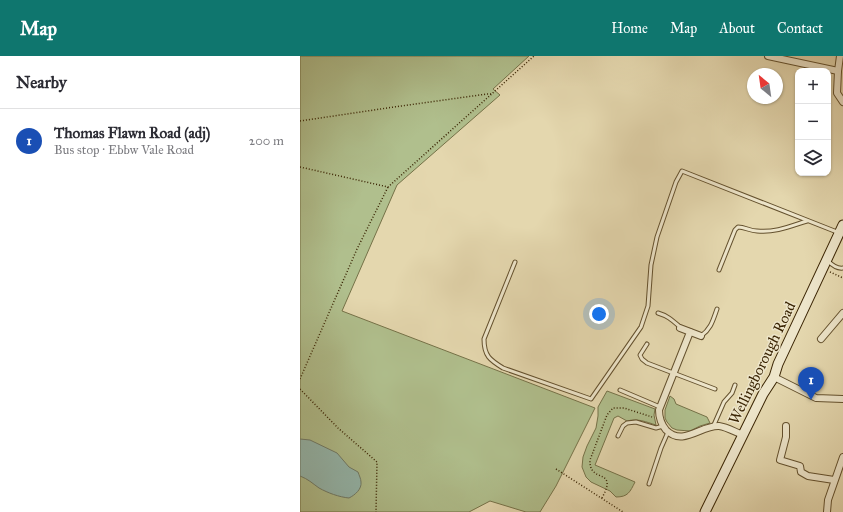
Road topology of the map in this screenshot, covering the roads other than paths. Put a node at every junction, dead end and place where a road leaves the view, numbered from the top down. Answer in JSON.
{"nodes":[{"id":1,"x":768,"y":56,"type":"edge"},
{"id":2,"x":840,"y":56,"type":"edge"},
{"id":3,"x":838,"y":72,"type":"junction"},
{"id":4,"x":843,"y":102,"type":"edge"},
{"id":5,"x":808,"y":221,"type":"junction"},
{"id":6,"x":841,"y":229,"type":"edge"},
{"id":7,"x":515,"y":262,"type":"dead end"},
{"id":8,"x":824,"y":264,"type":"junction"},
{"id":9,"x":843,"y":268,"type":"edge"},
{"id":10,"x":719,"y":270,"type":"dead end"},
{"id":11,"x":717,"y":309,"type":"dead end"},
{"id":12,"x":658,"y":313,"type":"dead end"},
{"id":13,"x":843,"y":313,"type":"edge"},
{"id":14,"x":680,"y":328,"type":"joint"},
{"id":15,"x":690,"y":332,"type":"junction"},
{"id":16,"x":701,"y":336,"type":"joint"},
{"id":17,"x":821,"y":339,"type":"dead end"},
{"id":18,"x":647,"y":344,"type":"dead end"},
{"id":19,"x":674,"y":373,"type":"junction"},
{"id":20,"x":774,"y":377,"type":"junction"},
{"id":21,"x":735,"y":385,"type":"dead end"},
{"id":22,"x":715,"y":389,"type":"dead end"},
{"id":23,"x":620,"y":390,"type":"dead end"},
{"id":24,"x":843,"y":399,"type":"edge"},
{"id":25,"x":660,"y":407,"type":"junction"},
{"id":26,"x":663,"y":426,"type":"junction"},
{"id":27,"x":786,"y":426,"type":"dead end"},
{"id":28,"x":713,"y":427,"type":"junction"},
{"id":29,"x":668,"y":432,"type":"junction"},
{"id":30,"x":743,"y":435,"type":"junction"},
{"id":31,"x":618,"y":436,"type":"dead end"},
{"id":32,"x":843,"y":460,"type":"edge"},
{"id":33,"x":834,"y":480,"type":"junction"},
{"id":34,"x":649,"y":484,"type":"dead end"},
{"id":35,"x":705,"y":512,"type":"edge"},
{"id":36,"x":827,"y":512,"type":"edge"}],
"edges":[{"from":1,"to":3,"type":"street"},
{"from":2,"to":3,"type":"street"},
{"from":3,"to":4,"type":"street"},
{"from":5,"to":6,"type":"lane"},
{"from":5,"to":7,"type":"lane"},
{"from":5,"to":10,"type":"lane"},
{"from":6,"to":8,"type":"main road","name":"Wellingborough Road"},
{"from":8,"to":9,"type":"lane"},
{"from":8,"to":20,"type":"main road","name":"Wellingborough Road"},
{"from":11,"to":16,"type":"lane"},
{"from":12,"to":14,"type":"lane"},
{"from":13,"to":17,"type":"street"},
{"from":14,"to":15,"type":"street"},
{"from":15,"to":16,"type":"street"},
{"from":15,"to":19,"type":"street"},
{"from":18,"to":19,"type":"lane"},
{"from":19,"to":22,"type":"lane"},
{"from":19,"to":25,"type":"street"},
{"from":20,"to":24,"type":"street"},
{"from":20,"to":30,"type":"main road","name":"Wellingborough Road"},
{"from":21,"to":28,"type":"lane"},
{"from":23,"to":25,"type":"lane"},
{"from":25,"to":26,"type":"street"},
{"from":26,"to":29,"type":"street"},
{"from":26,"to":31,"type":"lane"},
{"from":27,"to":33,"type":"street"},
{"from":28,"to":29,"type":"street"},
{"from":28,"to":30,"type":"street"},
{"from":29,"to":34,"type":"lane"},
{"from":30,"to":35,"type":"main road","name":"Wellingborough Road"},
{"from":32,"to":33,"type":"street"},
{"from":33,"to":36,"type":"street"}]}
